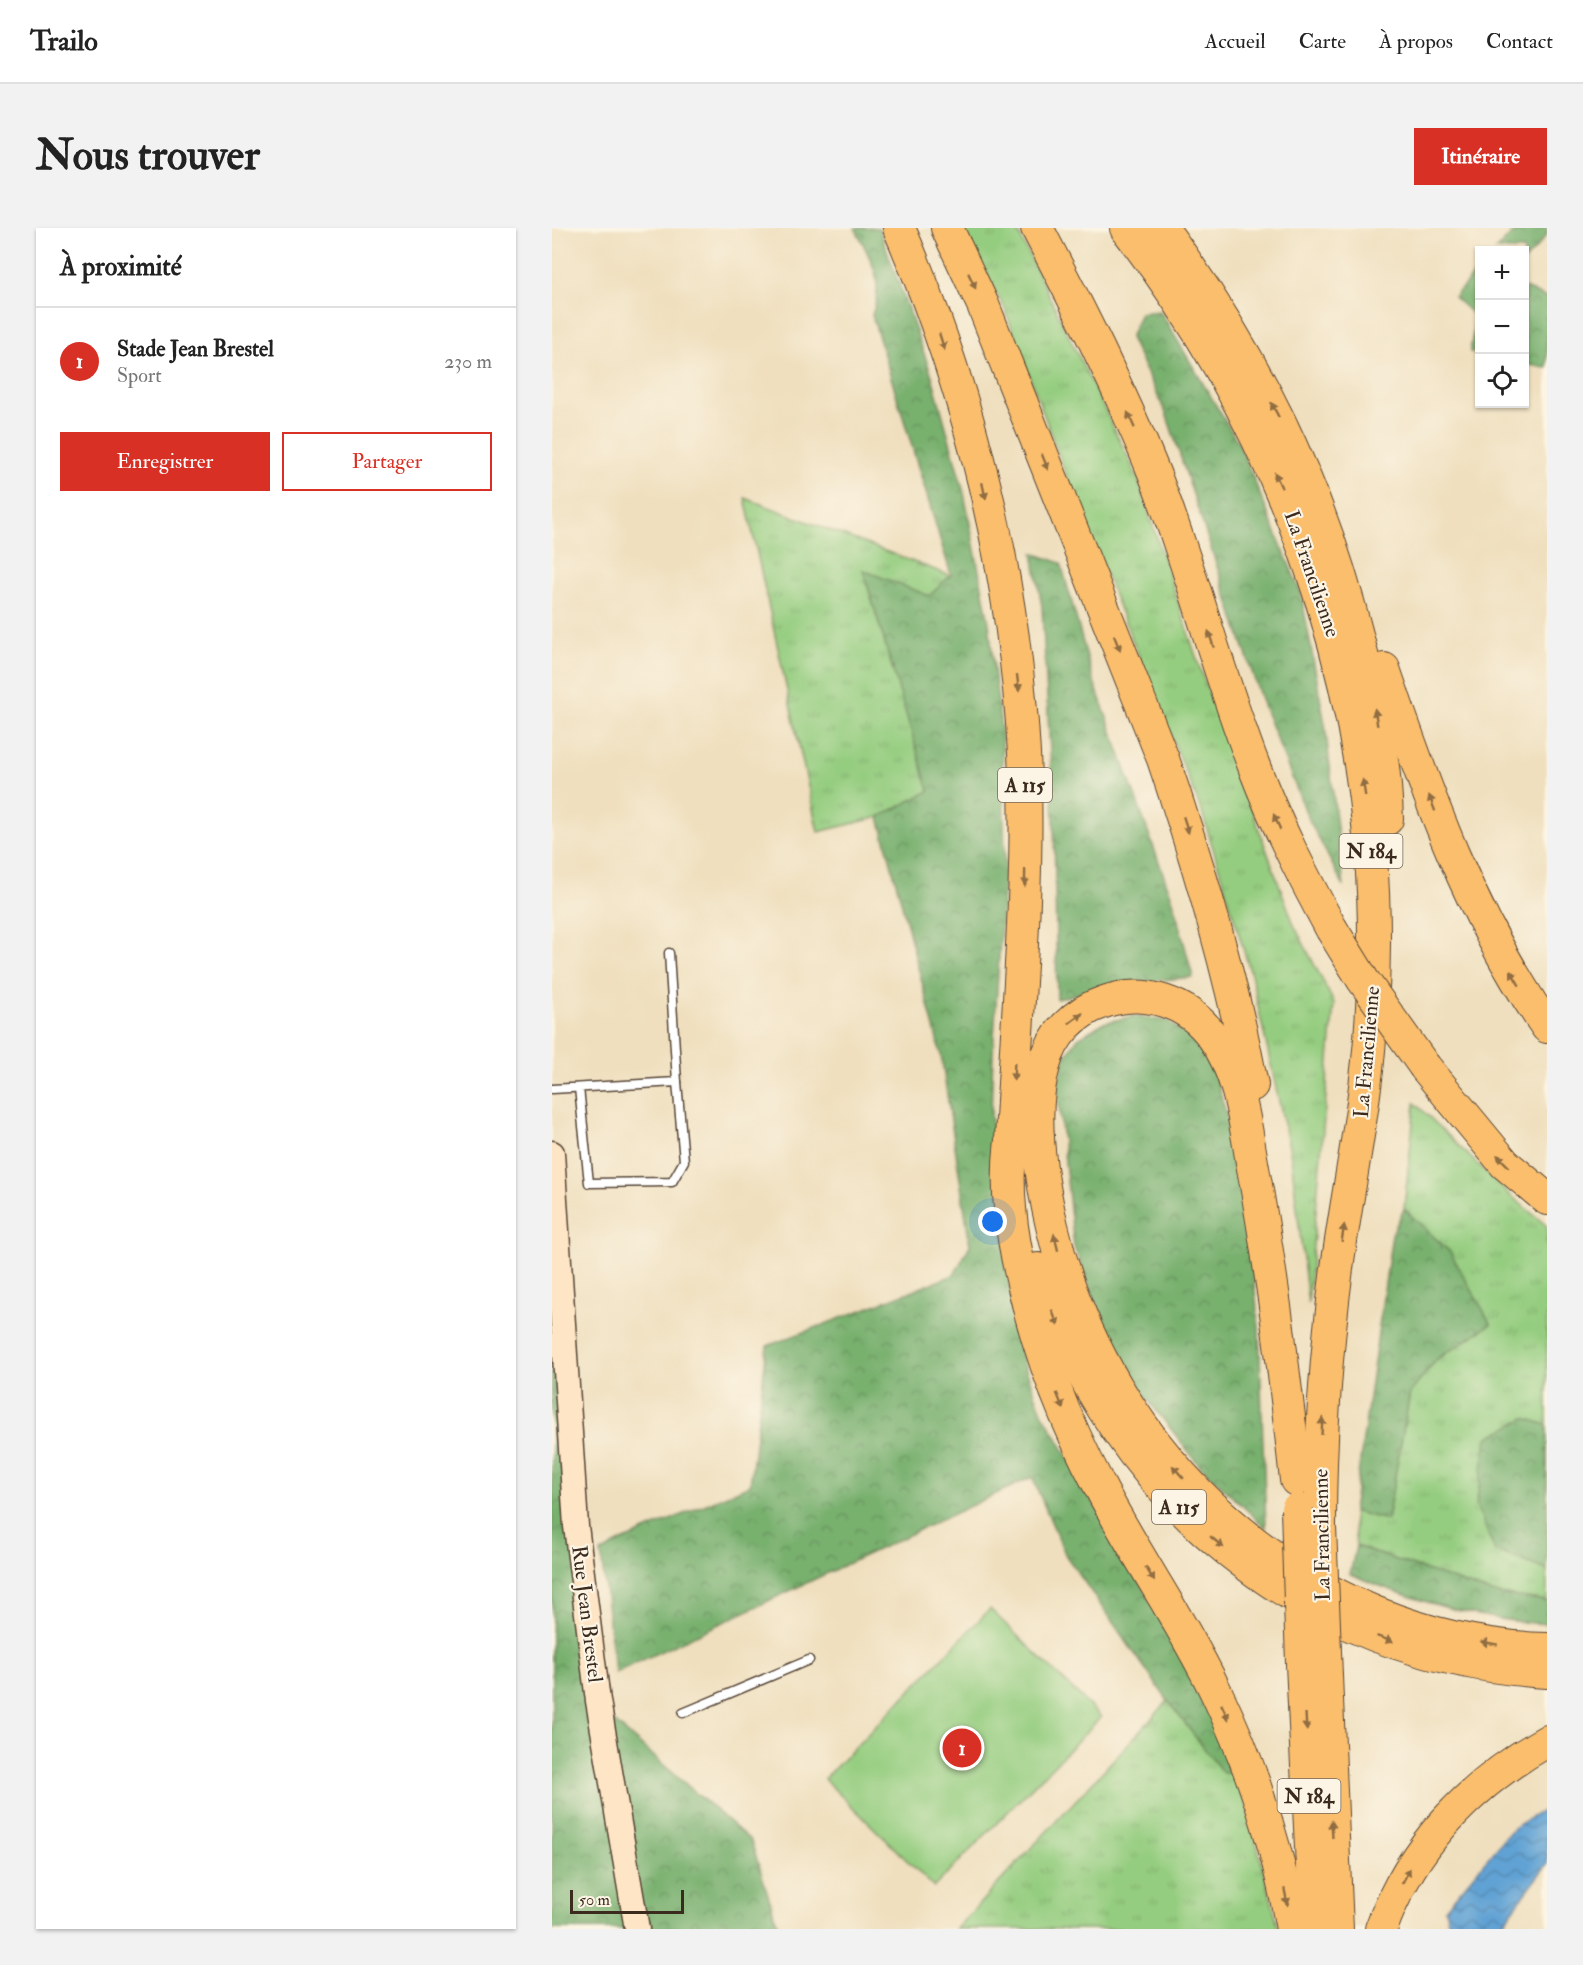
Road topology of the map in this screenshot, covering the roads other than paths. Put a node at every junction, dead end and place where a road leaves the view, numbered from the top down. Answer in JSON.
{"nodes":[{"id":1,"x":899,"y":228,"type":"edge"},
{"id":2,"x":947,"y":228,"type":"edge"},
{"id":3,"x":1037,"y":228,"type":"edge"},
{"id":4,"x":1126,"y":228,"type":"edge"},
{"id":5,"x":1162,"y":228,"type":"edge"},
{"id":6,"x":1323,"y":521,"type":"junction"},
{"id":7,"x":669,"y":953,"type":"dead end"},
{"id":8,"x":1547,"y":1028,"type":"edge"},
{"id":9,"x":678,"y":1082,"type":"junction"},
{"id":10,"x":579,"y":1088,"type":"junction"},
{"id":11,"x":552,"y":1089,"type":"edge"},
{"id":12,"x":1011,"y":1140,"type":"junction"},
{"id":13,"x":552,"y":1153,"type":"edge"},
{"id":14,"x":1353,"y":1170,"type":"junction"},
{"id":15,"x":1547,"y":1199,"type":"edge"},
{"id":16,"x":1304,"y":1505,"type":"junction"},
{"id":17,"x":1547,"y":1649,"type":"edge"},
{"id":18,"x":809,"y":1660,"type":"dead end"},
{"id":19,"x":1314,"y":1670,"type":"junction"},
{"id":20,"x":1547,"y":1672,"type":"edge"},
{"id":21,"x":683,"y":1713,"type":"dead end"},
{"id":22,"x":1547,"y":1742,"type":"edge"},
{"id":23,"x":637,"y":1929,"type":"edge"},
{"id":24,"x":1292,"y":1929,"type":"edge"},
{"id":25,"x":1314,"y":1929,"type":"edge"},
{"id":26,"x":1337,"y":1929,"type":"edge"},
{"id":27,"x":1381,"y":1929,"type":"edge"}],
"edges":[{"from":1,"to":12,"type":"highway","number":"A 115","one_way":true},
{"from":2,"to":16,"type":"highway","name":"La Francilienne","number":"N 184","one_way":true},
{"from":15,"to":3,"type":"highway","one_way":true,"bridge":true},
{"from":14,"to":4,"type":"highway","name":"La Francilienne","number":"N 184","one_way":true},
{"from":6,"to":5,"type":"highway","one_way":true},
{"from":8,"to":6,"type":"highway","one_way":true},
{"from":14,"to":6,"type":"highway","one_way":true},
{"from":7,"to":9,"type":"lane"},
{"from":9,"to":10,"type":"lane"},
{"from":9,"to":10,"type":"lane"},
{"from":10,"to":11,"type":"lane"},
{"from":12,"to":20,"type":"highway","number":"A 115","one_way":true},
{"from":12,"to":24,"type":"highway","one_way":true},
{"from":13,"to":23,"type":"street","name":"Rue Jean Brestel"},
{"from":16,"to":14,"type":"highway","name":"La Francilienne","number":"N 184","one_way":true},
{"from":17,"to":16,"type":"highway","one_way":true},
{"from":16,"to":19,"type":"highway","name":"La Francilienne","number":"N 184","bridge":true},
{"from":18,"to":21,"type":"lane"},
{"from":19,"to":25,"type":"highway","name":"La Francilienne","number":"N 184","one_way":true},
{"from":26,"to":19,"type":"highway","name":"La Francilienne","number":"N 184","one_way":true},
{"from":27,"to":22,"type":"highway","one_way":true}]}
